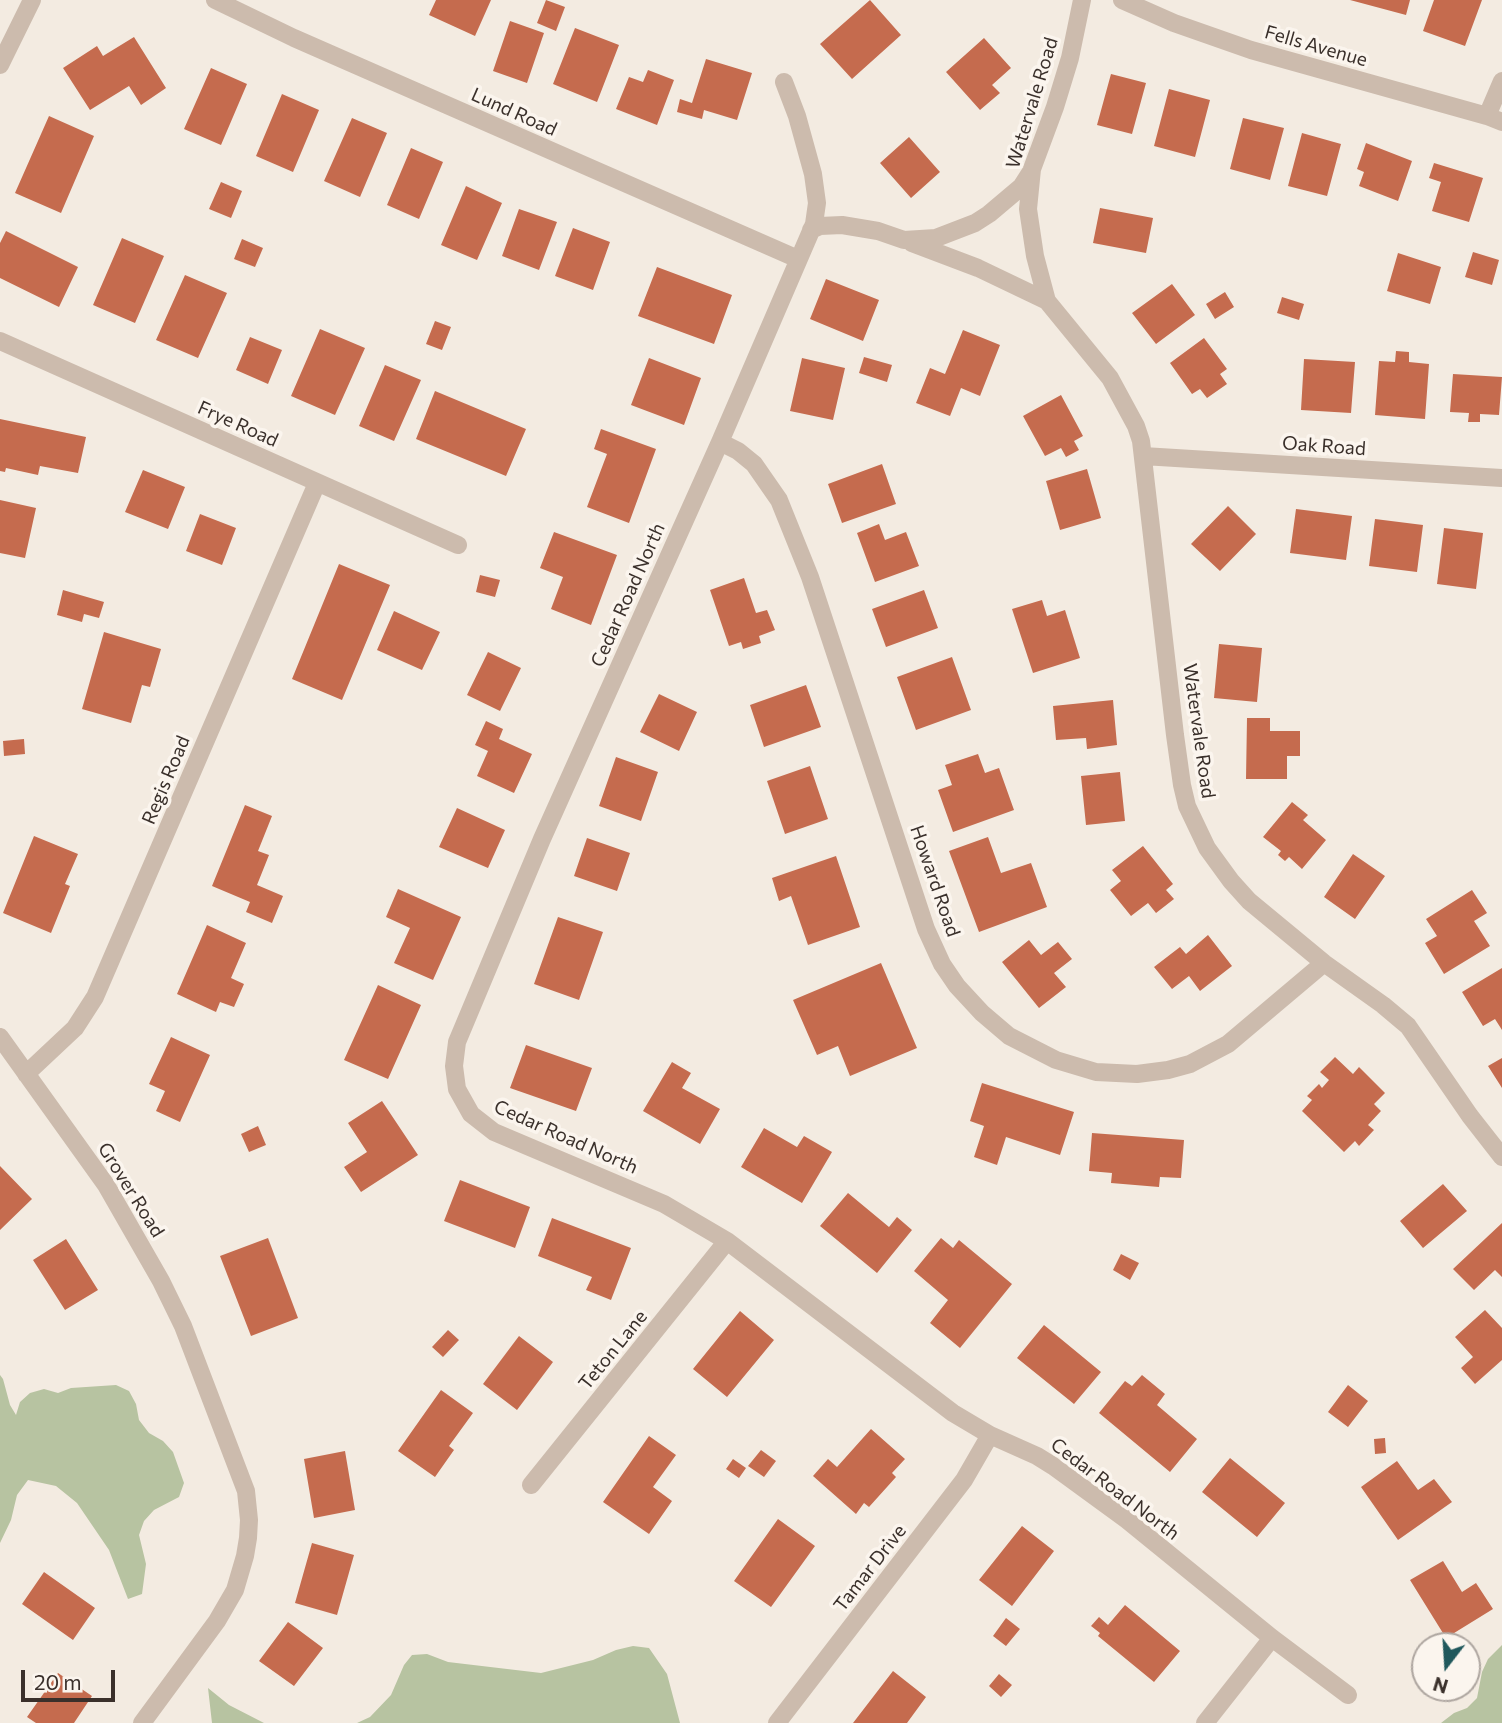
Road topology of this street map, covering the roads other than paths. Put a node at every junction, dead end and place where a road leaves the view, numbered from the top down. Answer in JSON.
{"nodes":[{"id":1,"x":32,"y":0,"type":"edge"},
{"id":2,"x":215,"y":0,"type":"edge"},
{"id":3,"x":1082,"y":0,"type":"edge"},
{"id":4,"x":1122,"y":0,"type":"edge"},
{"id":5,"x":0,"y":65,"type":"edge"},
{"id":6,"x":1502,"y":81,"type":"edge"},
{"id":7,"x":784,"y":82,"type":"dead end"},
{"id":8,"x":1495,"y":119,"type":"edge"},
{"id":9,"x":1032,"y":169,"type":"junction"},
{"id":10,"x":811,"y":230,"type":"junction"},
{"id":11,"x":904,"y":240,"type":"junction"},
{"id":12,"x":798,"y":259,"type":"junction"},
{"id":13,"x":1047,"y":301,"type":"junction"},
{"id":14,"x":0,"y":341,"type":"edge"},
{"id":15,"x":720,"y":442,"type":"junction"},
{"id":16,"x":1143,"y":456,"type":"junction"},
{"id":17,"x":1502,"y":478,"type":"edge"},
{"id":18,"x":317,"y":483,"type":"junction"},
{"id":19,"x":458,"y":545,"type":"dead end"},
{"id":20,"x":1324,"y":963,"type":"junction"},
{"id":21,"x":0,"y":1037,"type":"edge"},
{"id":22,"x":26,"y":1074,"type":"junction"},
{"id":23,"x":1502,"y":1157,"type":"edge"},
{"id":24,"x":727,"y":1241,"type":"junction"},
{"id":25,"x":990,"y":1435,"type":"junction"},
{"id":26,"x":531,"y":1485,"type":"dead end"},
{"id":27,"x":1272,"y":1637,"type":"junction"},
{"id":28,"x":1348,"y":1695,"type":"dead end"},
{"id":29,"x":142,"y":1723,"type":"edge"},
{"id":30,"x":777,"y":1723,"type":"edge"},
{"id":31,"x":1205,"y":1723,"type":"edge"}],
"edges":[{"from":1,"to":5,"type":"street"},
{"from":2,"to":12,"type":"street","name":"Lund Road"},
{"from":3,"to":9,"type":"street","name":"Watervale Road"},
{"from":4,"to":8,"type":"street","name":"Fells Avenue"},
{"from":6,"to":8,"type":"street"},
{"from":7,"to":10,"type":"street","name":"Cedar Road North"},
{"from":9,"to":11,"type":"street"},
{"from":9,"to":13,"type":"street","name":"Watervale Road"},
{"from":10,"to":11,"type":"street"},
{"from":10,"to":12,"type":"street","name":"Cedar Road North"},
{"from":11,"to":13,"type":"street","name":"Watervale Road"},
{"from":12,"to":15,"type":"street","name":"Cedar Road North"},
{"from":13,"to":16,"type":"street","name":"Watervale Road"},
{"from":14,"to":18,"type":"street","name":"Frye Road"},
{"from":15,"to":20,"type":"street","name":"Howard Road"},
{"from":15,"to":24,"type":"street","name":"Cedar Road North"},
{"from":16,"to":17,"type":"street","name":"Oak Road"},
{"from":16,"to":20,"type":"street","name":"Watervale Road"},
{"from":18,"to":19,"type":"street","name":"Frye Road"},
{"from":18,"to":22,"type":"street","name":"Regis Road"},
{"from":20,"to":23,"type":"street","name":"Watervale Road"},
{"from":21,"to":22,"type":"street","name":"Grover Road"},
{"from":22,"to":29,"type":"street","name":"Grover Road"},
{"from":24,"to":25,"type":"street","name":"Cedar Road North"},
{"from":24,"to":26,"type":"street","name":"Teton Lane"},
{"from":25,"to":27,"type":"street","name":"Cedar Road North"},
{"from":25,"to":30,"type":"street","name":"Tamar Drive"},
{"from":27,"to":28,"type":"street","name":"Cedar Road North"},
{"from":27,"to":31,"type":"street"}]}
